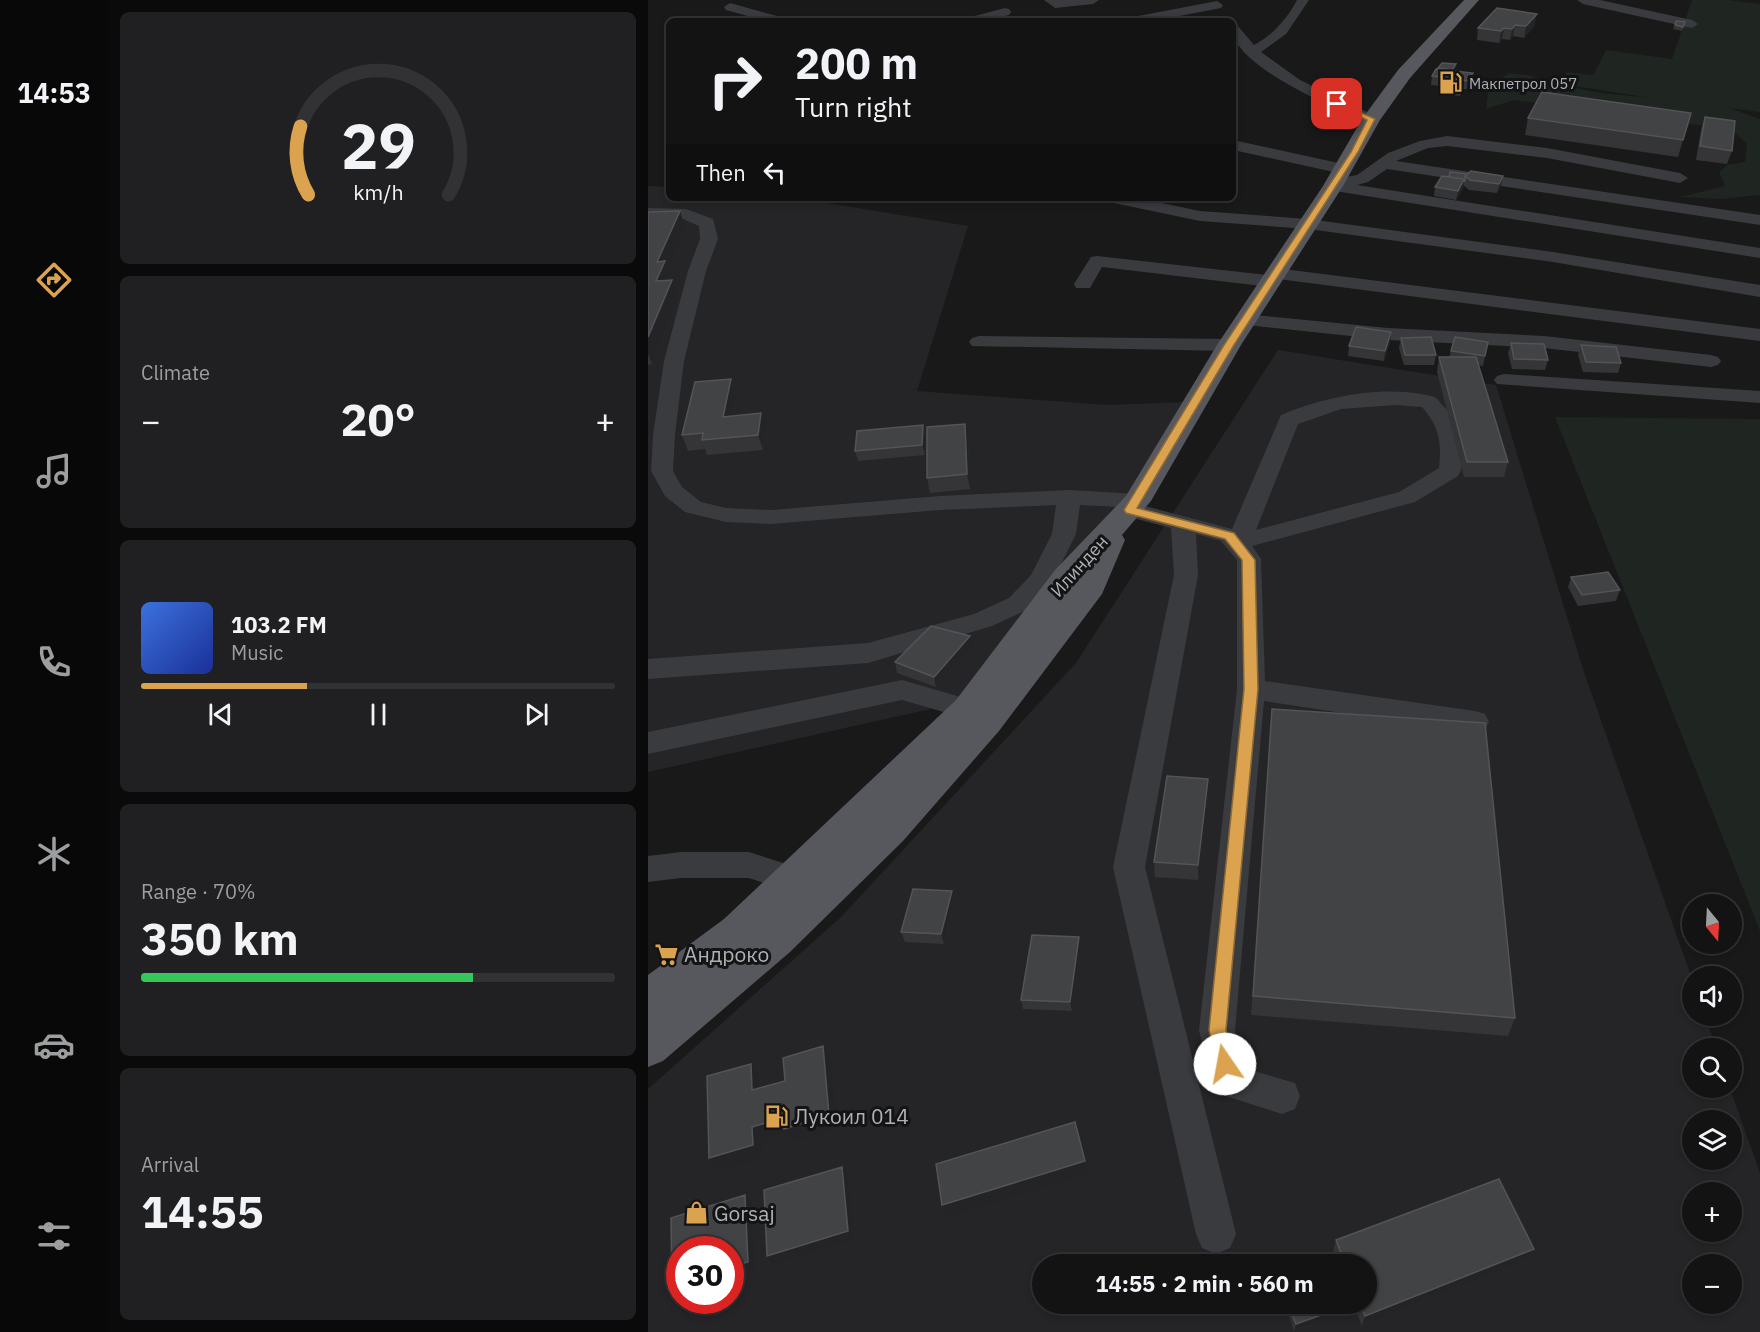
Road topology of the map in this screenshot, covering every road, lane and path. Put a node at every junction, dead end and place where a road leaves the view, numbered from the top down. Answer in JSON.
{"nodes":[{"id":1,"x":1050,"y":0,"type":"edge"},
{"id":2,"x":1093,"y":0,"type":"edge"},
{"id":3,"x":1303,"y":0,"type":"edge"},
{"id":4,"x":1472,"y":0,"type":"edge"},
{"id":5,"x":1583,"y":0,"type":"edge"},
{"id":6,"x":1218,"y":6,"type":"edge"},
{"id":7,"x":730,"y":7,"type":"dead end"},
{"id":8,"x":1005,"y":12,"type":"dead end"},
{"id":9,"x":769,"y":18,"type":"edge"},
{"id":10,"x":982,"y":18,"type":"edge"},
{"id":11,"x":1150,"y":18,"type":"edge"},
{"id":12,"x":1692,"y":24,"type":"dead end"},
{"id":13,"x":1236,"y":33,"type":"edge"},
{"id":14,"x":1251,"y":51,"type":"junction"},
{"id":15,"x":1371,"y":119,"type":"junction"},
{"id":16,"x":1236,"y":146,"type":"edge"},
{"id":17,"x":1384,"y":164,"type":"junction"},
{"id":18,"x":1680,"y":178,"type":"dead end"},
{"id":19,"x":1337,"y":179,"type":"junction"},
{"id":20,"x":1128,"y":201,"type":"edge"},
{"id":21,"x":648,"y":213,"type":"edge"},
{"id":22,"x":1760,"y":220,"type":"edge"},
{"id":23,"x":1308,"y":224,"type":"junction"},
{"id":24,"x":1760,"y":253,"type":"edge"},
{"id":25,"x":1273,"y":277,"type":"junction"},
{"id":26,"x":1083,"y":284,"type":"dead end"},
{"id":27,"x":1760,"y":291,"type":"edge"},
{"id":28,"x":1244,"y":320,"type":"junction"},
{"id":29,"x":1760,"y":335,"type":"edge"},
{"id":30,"x":979,"y":342,"type":"dead end"},
{"id":31,"x":1229,"y":345,"type":"junction"},
{"id":32,"x":1711,"y":361,"type":"dead end"},
{"id":33,"x":1504,"y":380,"type":"dead end"},
{"id":34,"x":1760,"y":397,"type":"edge"},
{"id":35,"x":1069,"y":497,"type":"junction"},
{"id":36,"x":1127,"y":513,"type":"junction"},
{"id":37,"x":1183,"y":523,"type":"junction"},
{"id":38,"x":1236,"y":543,"type":"junction"},
{"id":39,"x":648,"y":669,"type":"edge"},
{"id":40,"x":1251,"y":689,"type":"junction"},
{"id":41,"x":968,"y":709,"type":"junction"},
{"id":42,"x":1475,"y":722,"type":"edge"},
{"id":43,"x":648,"y":743,"type":"edge"},
{"id":44,"x":648,"y":869,"type":"edge"},
{"id":45,"x":794,"y":880,"type":"junction"},
{"id":46,"x":649,"y":999,"type":"edge"},
{"id":47,"x":648,"y":1046,"type":"edge"},
{"id":48,"x":1282,"y":1096,"type":"dead end"},
{"id":49,"x":1216,"y":1234,"type":"dead end"}],
"edges":[{"from":1,"to":2,"type":"street"},
{"from":3,"to":14,"type":"street"},
{"from":4,"to":15,"type":"main road"},
{"from":5,"to":12,"type":"street"},
{"from":6,"to":11,"type":"street"},
{"from":7,"to":9,"type":"street"},
{"from":8,"to":10,"type":"street"},
{"from":13,"to":14,"type":"street"},
{"from":14,"to":15,"type":"street"},
{"from":15,"to":19,"type":"main road"},
{"from":16,"to":19,"type":"street"},
{"from":17,"to":18,"type":"street"},
{"from":17,"to":19,"type":"street"},
{"from":17,"to":22,"type":"street"},
{"from":19,"to":23,"type":"main road"},
{"from":19,"to":24,"type":"street"},
{"from":20,"to":23,"type":"street"},
{"from":21,"to":35,"type":"street"},
{"from":23,"to":25,"type":"main road"},
{"from":23,"to":27,"type":"street"},
{"from":25,"to":26,"type":"street"},
{"from":25,"to":28,"type":"main road"},
{"from":25,"to":29,"type":"street"},
{"from":28,"to":31,"type":"main road"},
{"from":28,"to":32,"type":"street"},
{"from":30,"to":31,"type":"street"},
{"from":31,"to":36,"type":"main road"},
{"from":33,"to":34,"type":"street"},
{"from":35,"to":36,"type":"street"},
{"from":35,"to":39,"type":"street"},
{"from":36,"to":37,"type":"street"},
{"from":36,"to":41,"type":"main road","name":"Илинден"},
{"from":36,"to":47,"type":"main road","name":"Илинден"},
{"from":37,"to":38,"type":"street"},
{"from":37,"to":49,"type":"street"},
{"from":38,"to":38,"type":"street"},
{"from":38,"to":40,"type":"street"},
{"from":40,"to":42,"type":"street"},
{"from":40,"to":48,"type":"street"},
{"from":41,"to":43,"type":"street"},
{"from":41,"to":45,"type":"main road","name":"Илинден"},
{"from":44,"to":45,"type":"street"},
{"from":45,"to":46,"type":"main road","name":"Илинден"}]}
